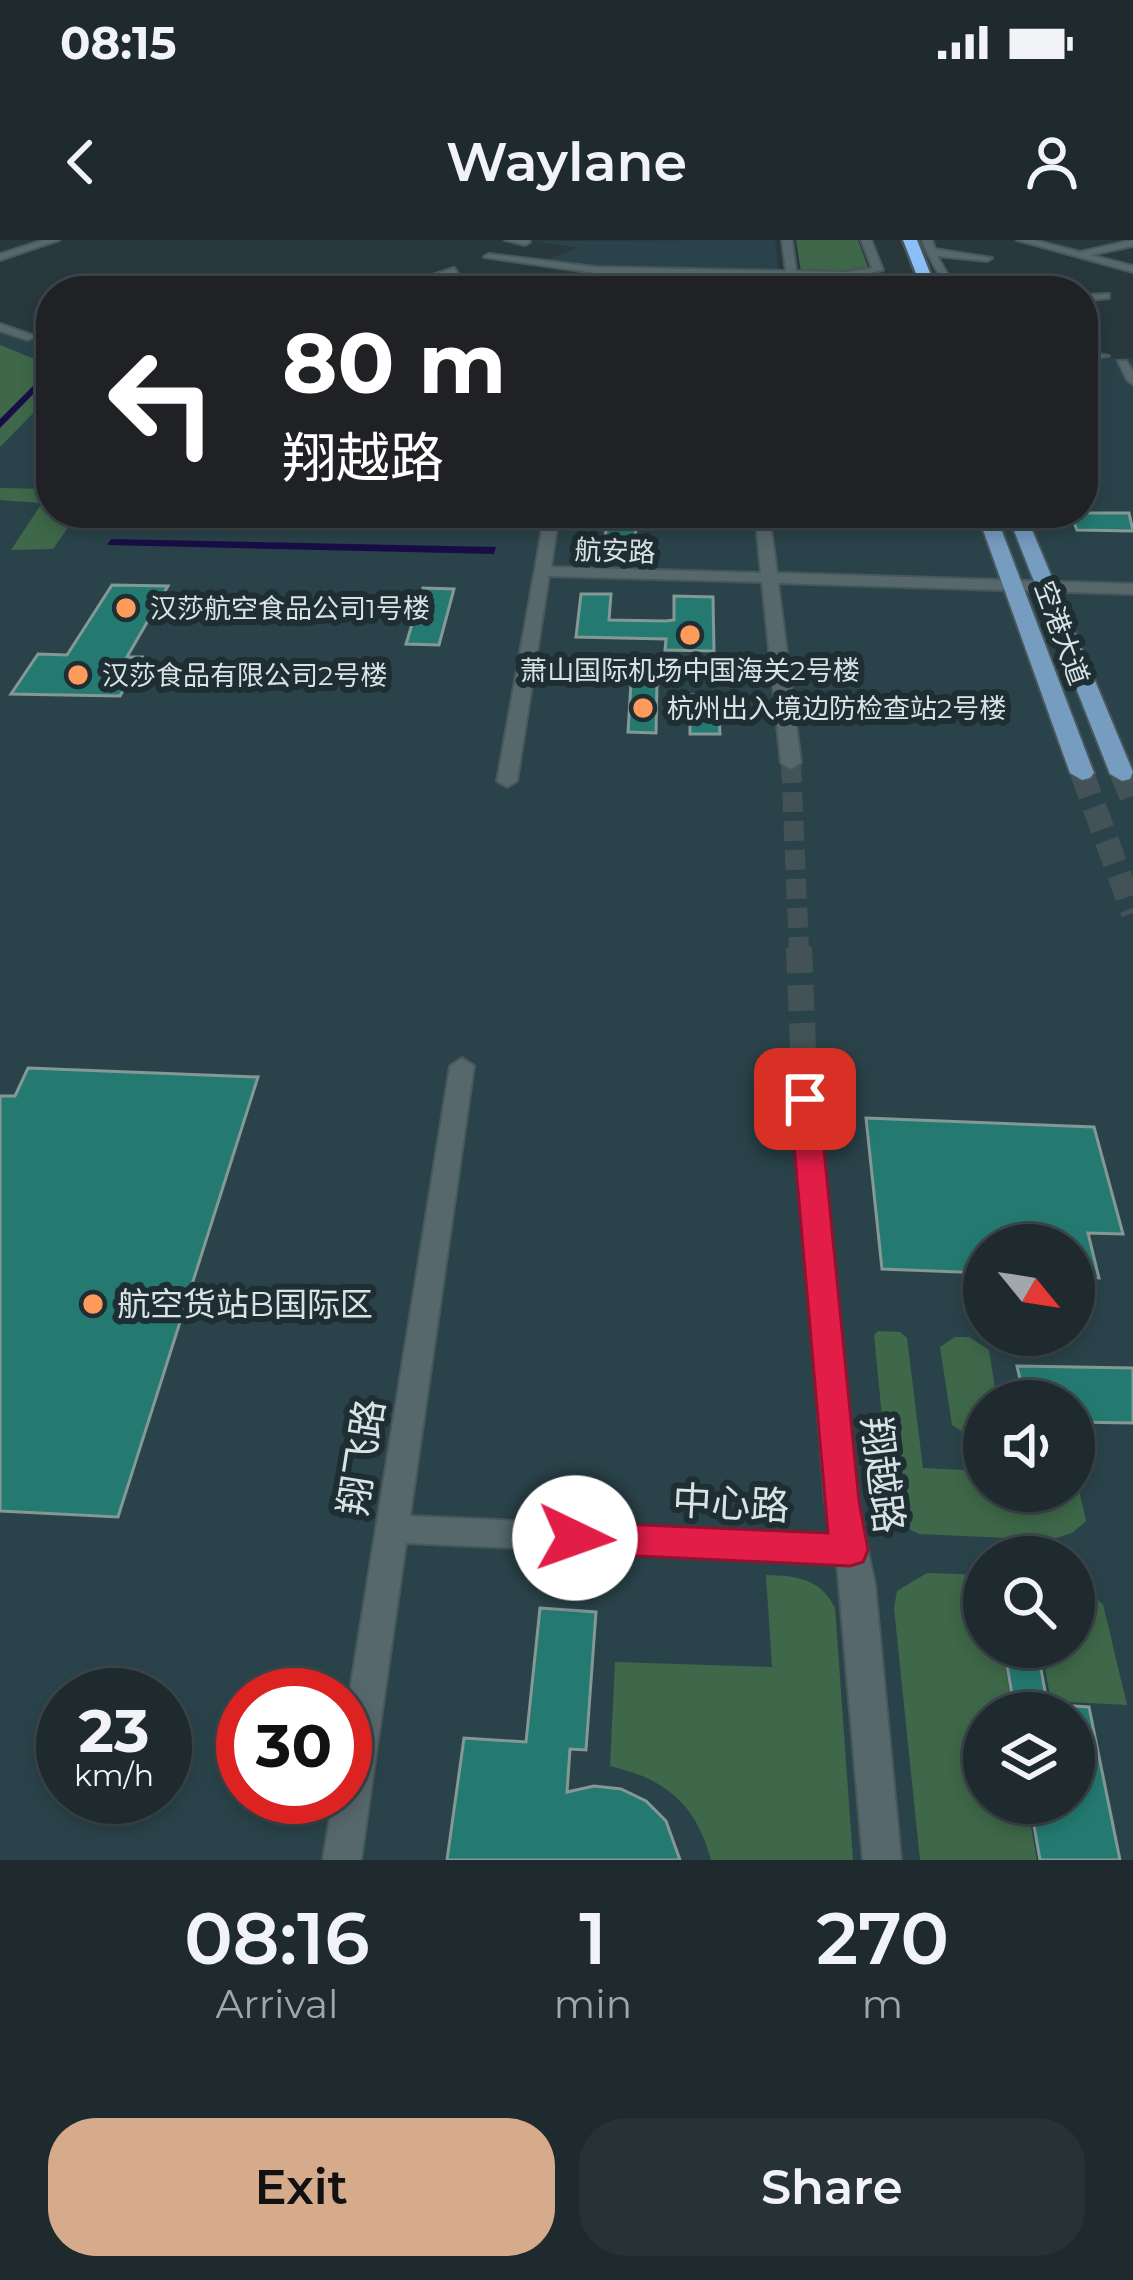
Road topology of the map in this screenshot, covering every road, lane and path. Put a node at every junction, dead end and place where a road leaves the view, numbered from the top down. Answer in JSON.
{"nodes":[{"id":1,"x":54,"y":240,"type":"edge"},
{"id":2,"x":510,"y":240,"type":"edge"},
{"id":3,"x":787,"y":240,"type":"edge"},
{"id":4,"x":866,"y":240,"type":"edge"},
{"id":5,"x":910,"y":240,"type":"edge"},
{"id":6,"x":1022,"y":240,"type":"edge"},
{"id":7,"x":1133,"y":243,"type":"edge"},
{"id":8,"x":930,"y":246,"type":"edge"},
{"id":9,"x":1077,"y":254,"type":"junction"},
{"id":10,"x":0,"y":256,"type":"edge"},
{"id":11,"x":987,"y":258,"type":"dead end"},
{"id":12,"x":1133,"y":269,"type":"edge"},
{"id":13,"x":454,"y":271,"type":"dead end"},
{"id":14,"x":791,"y":274,"type":"junction"},
{"id":15,"x":438,"y":276,"type":"edge"},
{"id":16,"x":924,"y":276,"type":"edge"},
{"id":17,"x":945,"y":276,"type":"edge"},
{"id":18,"x":1105,"y":296,"type":"dead end"},
{"id":19,"x":1098,"y":297,"type":"edge"},
{"id":20,"x":0,"y":327,"type":"edge"},
{"id":21,"x":28,"y":337,"type":"dead end"},
{"id":22,"x":1098,"y":356,"type":"edge"},
{"id":23,"x":1103,"y":356,"type":"dead end"},
{"id":24,"x":1122,"y":364,"type":"dead end"},
{"id":25,"x":1133,"y":380,"type":"edge"},
{"id":26,"x":550,"y":528,"type":"edge"},
{"id":27,"x":763,"y":528,"type":"edge"},
{"id":28,"x":991,"y":528,"type":"edge"},
{"id":29,"x":1022,"y":528,"type":"edge"},
{"id":30,"x":543,"y":571,"type":"junction"},
{"id":31,"x":766,"y":576,"type":"junction"},
{"id":32,"x":1011,"y":582,"type":"junction"},
{"id":33,"x":1045,"y":583,"type":"junction"},
{"id":34,"x":1133,"y":586,"type":"edge"},
{"id":35,"x":791,"y":763,"type":"tunnel mouth"},
{"id":36,"x":1082,"y":773,"type":"tunnel mouth"},
{"id":37,"x":1122,"y":775,"type":"dead end"},
{"id":38,"x":507,"y":781,"type":"dead end"},
{"id":39,"x":462,"y":1066,"type":"dead end"},
{"id":40,"x":770,"y":1076,"type":"dead end"},
{"id":41,"x":392,"y":1529,"type":"junction"},
{"id":42,"x":850,"y":1550,"type":"junction"},
{"id":43,"x":342,"y":1860,"type":"edge"},
{"id":44,"x":882,"y":1860,"type":"edge"}],
"edges":[{"from":1,"to":10,"type":"street"},
{"from":2,"to":14,"type":"street"},
{"from":3,"to":14,"type":"street"},
{"from":4,"to":14,"type":"street"},
{"from":5,"to":16,"type":"highway"},
{"from":6,"to":9,"type":"street"},
{"from":7,"to":9,"type":"street"},
{"from":8,"to":11,"type":"street"},
{"from":8,"to":17,"type":"street"},
{"from":9,"to":12,"type":"street"},
{"from":13,"to":15,"type":"street"},
{"from":18,"to":19,"type":"street"},
{"from":20,"to":21,"type":"street"},
{"from":22,"to":23,"type":"street"},
{"from":24,"to":25,"type":"street"},
{"from":26,"to":30,"type":"street"},
{"from":27,"to":31,"type":"street"},
{"from":28,"to":32,"type":"main road","name":"空港大道"},
{"from":29,"to":33,"type":"main road","name":"空港大道"},
{"from":30,"to":31,"type":"street","name":"航安路"},
{"from":30,"to":38,"type":"street"},
{"from":31,"to":32,"type":"street","name":"航安路"},
{"from":31,"to":35,"type":"street"},
{"from":32,"to":33,"type":"street","name":"航安路"},
{"from":32,"to":36,"type":"main road","name":"空港大道"},
{"from":33,"to":34,"type":"street","name":"航安路"},
{"from":33,"to":37,"type":"main road","name":"空港大道"},
{"from":39,"to":41,"type":"street","name":"翔飞路"},
{"from":40,"to":42,"type":"street","name":"翔越路"},
{"from":41,"to":42,"type":"street","name":"中心路"},
{"from":41,"to":43,"type":"street","name":"翔飞路"},
{"from":42,"to":44,"type":"street","name":"翔越路"}]}
